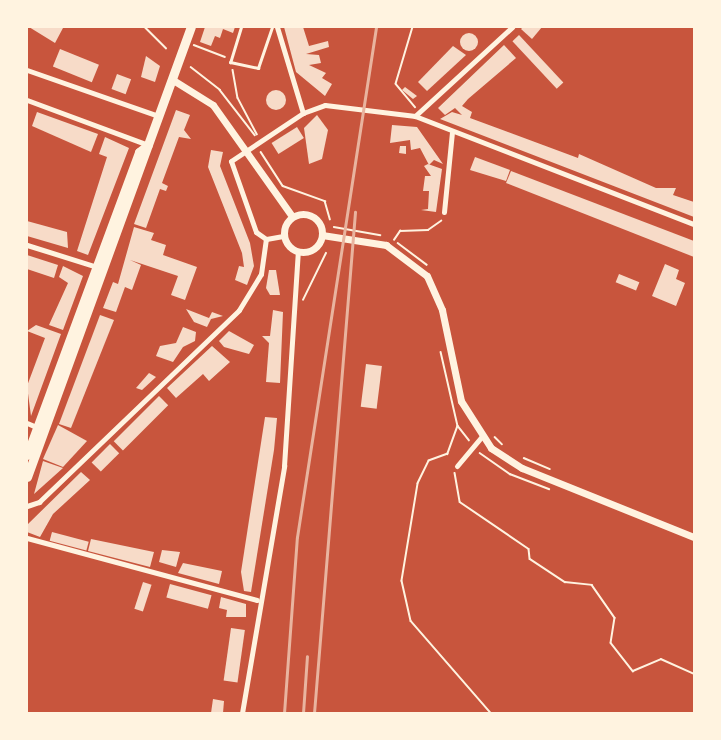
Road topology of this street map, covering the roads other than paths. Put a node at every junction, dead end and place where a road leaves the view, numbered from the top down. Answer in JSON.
{"nodes":[{"id":1,"x":191,"y":27,"type":"edge"},
{"id":2,"x":241,"y":27,"type":"edge"},
{"id":3,"x":272,"y":27,"type":"edge"},
{"id":4,"x":277,"y":27,"type":"edge"},
{"id":5,"x":512,"y":27,"type":"edge"},
{"id":6,"x":27,"y":70,"type":"edge"},
{"id":7,"x":173,"y":80,"type":"junction"},
{"id":8,"x":27,"y":100,"type":"edge"},
{"id":9,"x":303,"y":113,"type":"junction"},
{"id":10,"x":158,"y":116,"type":"junction"},
{"id":11,"x":415,"y":116,"type":"junction"},
{"id":12,"x":452,"y":132,"type":"junction"},
{"id":13,"x":148,"y":145,"type":"junction"},
{"id":14,"x":245,"y":149,"type":"junction"},
{"id":15,"x":444,"y":212,"type":"road end"},
{"id":16,"x":292,"y":216,"type":"junction"},
{"id":17,"x":694,"y":224,"type":"edge"},
{"id":18,"x":322,"y":235,"type":"junction"},
{"id":19,"x":283,"y":236,"type":"junction"},
{"id":20,"x":266,"y":239,"type":"junction"},
{"id":21,"x":27,"y":245,"type":"edge"},
{"id":22,"x":298,"y":252,"type":"junction"},
{"id":23,"x":100,"y":268,"type":"junction"},
{"id":24,"x":27,"y":423,"type":"edge"},
{"id":25,"x":41,"y":429,"type":"junction"},
{"id":26,"x":481,"y":437,"type":"junction"},
{"id":27,"x":27,"y":455,"type":"edge"},
{"id":28,"x":457,"y":466,"type":"road end"},
{"id":29,"x":27,"y":477,"type":"edge"},
{"id":30,"x":27,"y":506,"type":"edge"},
{"id":31,"x":694,"y":537,"type":"edge"},
{"id":32,"x":27,"y":538,"type":"edge"},
{"id":33,"x":257,"y":600,"type":"junction"},
{"id":34,"x":242,"y":713,"type":"edge"}],
"edges":[{"from":1,"to":7,"type":"main road"},
{"from":2,"to":3,"type":"lane"},
{"from":4,"to":9,"type":"street"},
{"from":5,"to":11,"type":"street"},
{"from":6,"to":10,"type":"street"},
{"from":7,"to":10,"type":"main road"},
{"from":7,"to":14,"type":"street"},
{"from":8,"to":13,"type":"street"},
{"from":9,"to":11,"type":"street"},
{"from":9,"to":14,"type":"street"},
{"from":10,"to":13,"type":"main road"},
{"from":11,"to":12,"type":"street"},
{"from":12,"to":15,"type":"street"},
{"from":12,"to":17,"type":"street"},
{"from":13,"to":23,"type":"main road"},
{"from":14,"to":16,"type":"street"},
{"from":14,"to":20,"type":"street"},
{"from":16,"to":18,"type":"street"},
{"from":16,"to":19,"type":"street"},
{"from":18,"to":22,"type":"street"},
{"from":18,"to":26,"type":"street"},
{"from":19,"to":20,"type":"street"},
{"from":19,"to":22,"type":"street"},
{"from":20,"to":30,"type":"street"},
{"from":21,"to":23,"type":"street"},
{"from":22,"to":33,"type":"street"},
{"from":23,"to":25,"type":"main road"},
{"from":24,"to":25,"type":"street"},
{"from":25,"to":27,"type":"main road"},
{"from":25,"to":29,"type":"main road"},
{"from":26,"to":28,"type":"street"},
{"from":26,"to":31,"type":"street"},
{"from":32,"to":33,"type":"street"},
{"from":33,"to":34,"type":"street"}]}
